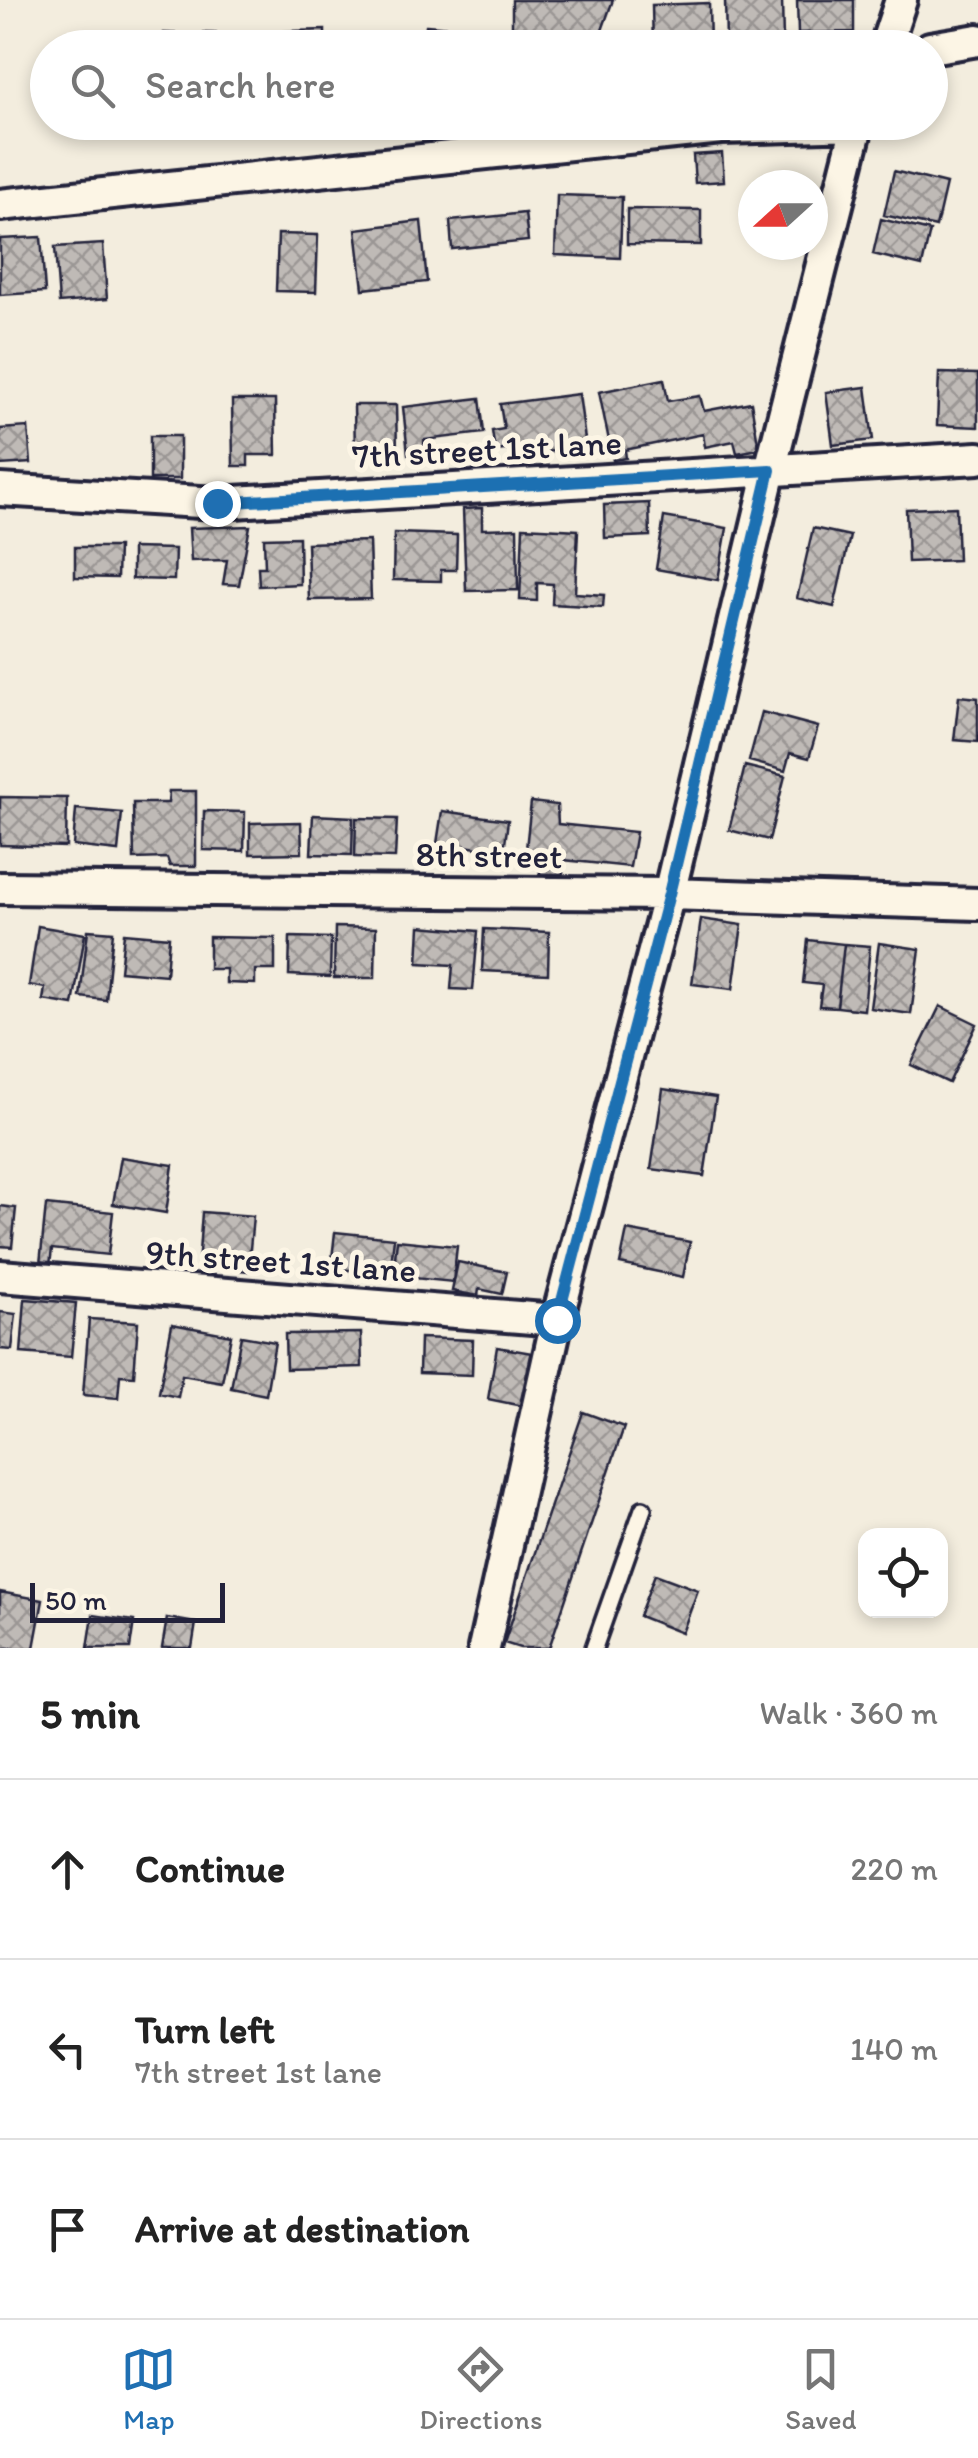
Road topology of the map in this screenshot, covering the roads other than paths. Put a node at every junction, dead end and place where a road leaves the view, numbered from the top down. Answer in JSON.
{"nodes":[{"id":1,"x":901,"y":0,"type":"edge"},
{"id":2,"x":891,"y":30,"type":"edge"},
{"id":3,"x":978,"y":40,"type":"edge"},
{"id":4,"x":948,"y":45,"type":"edge"},
{"id":5,"x":609,"y":140,"type":"edge"},
{"id":6,"x":854,"y":140,"type":"edge"},
{"id":7,"x":0,"y":205,"type":"edge"},
{"id":8,"x":978,"y":458,"type":"edge"},
{"id":9,"x":770,"y":470,"type":"junction"},
{"id":10,"x":0,"y":490,"type":"edge"},
{"id":11,"x":0,"y":888,"type":"edge"},
{"id":12,"x":669,"y":894,"type":"junction"},
{"id":13,"x":978,"y":904,"type":"edge"},
{"id":14,"x":0,"y":1276,"type":"edge"},
{"id":15,"x":557,"y":1320,"type":"junction"},
{"id":16,"x":643,"y":1509,"type":"dead end"},
{"id":17,"x":484,"y":1648,"type":"edge"},
{"id":18,"x":594,"y":1648,"type":"edge"}],
"edges":[{"from":1,"to":2,"type":"street"},
{"from":3,"to":4,"type":"street"},
{"from":5,"to":7,"type":"street"},
{"from":6,"to":9,"type":"street"},
{"from":8,"to":9,"type":"street","name":"7th street 1st lane"},
{"from":9,"to":10,"type":"street","name":"7th street 1st lane"},
{"from":9,"to":12,"type":"street"},
{"from":11,"to":12,"type":"street","name":"8th street"},
{"from":12,"to":13,"type":"street","name":"8th street"},
{"from":12,"to":15,"type":"street"},
{"from":14,"to":15,"type":"street","name":"9th street 1st lane"},
{"from":15,"to":17,"type":"street"},
{"from":16,"to":18,"type":"lane"}]}
